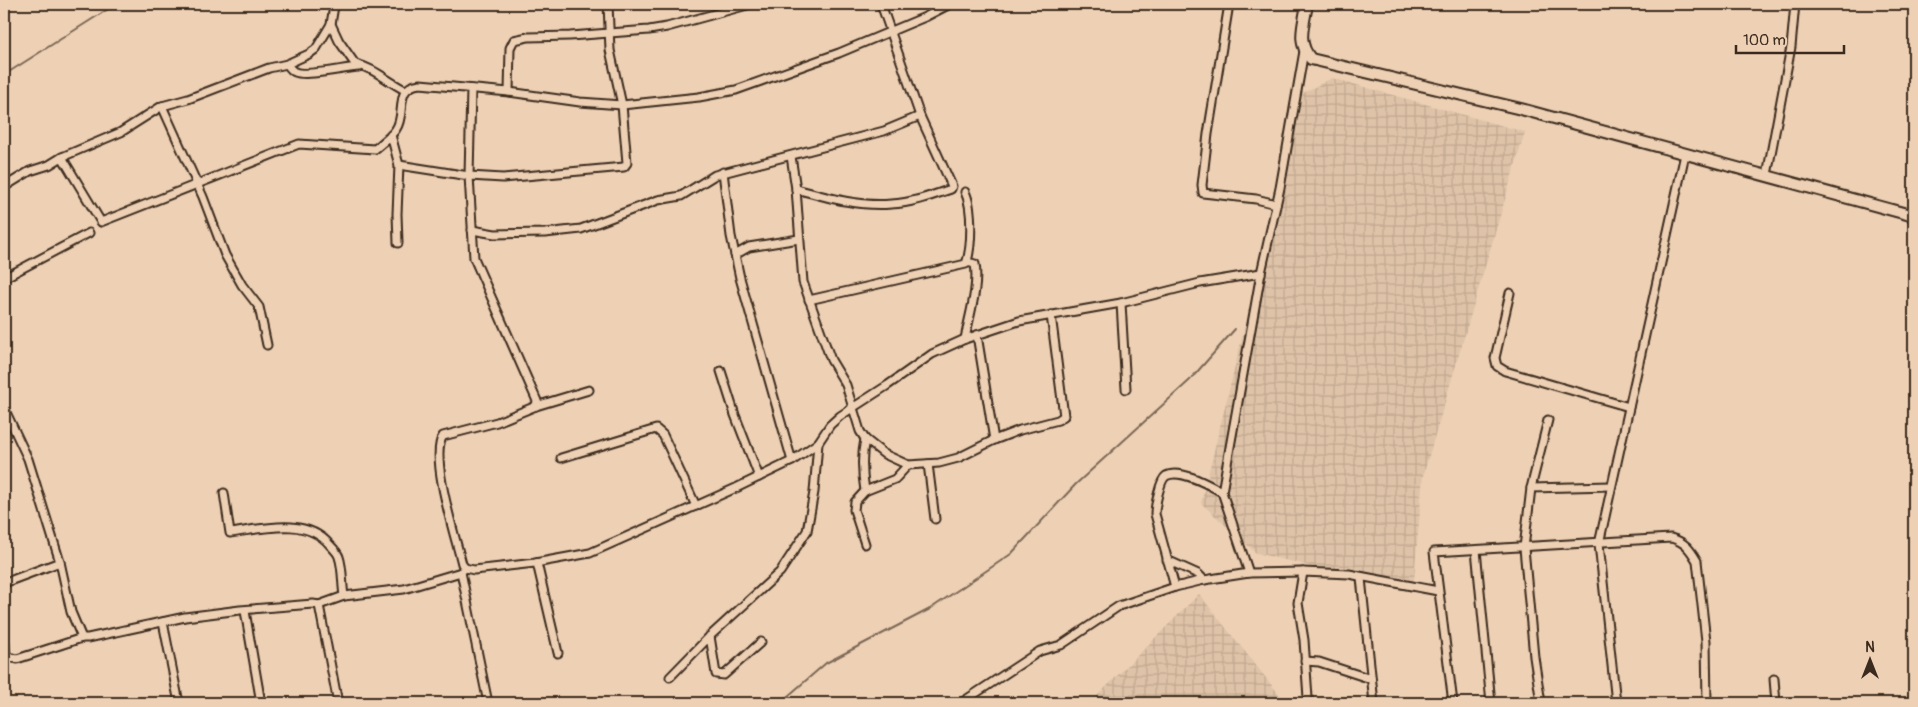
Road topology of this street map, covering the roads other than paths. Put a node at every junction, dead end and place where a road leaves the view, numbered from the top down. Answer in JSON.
{"nodes":[{"id":1,"x":338,"y":4,"type":"edge"},
{"id":2,"x":608,"y":4,"type":"edge"},
{"id":3,"x":751,"y":4,"type":"edge"},
{"id":4,"x":882,"y":4,"type":"edge"},
{"id":5,"x":950,"y":4,"type":"edge"},
{"id":6,"x":1229,"y":4,"type":"edge"},
{"id":7,"x":1307,"y":4,"type":"edge"},
{"id":8,"x":1795,"y":4,"type":"edge"},
{"id":9,"x":940,"y":6,"type":"edge"},
{"id":10,"x":331,"y":24,"type":"junction"},
{"id":11,"x":891,"y":31,"type":"junction"},
{"id":12,"x":609,"y":33,"type":"junction"},
{"id":13,"x":1304,"y":51,"type":"junction"},
{"id":14,"x":287,"y":64,"type":"junction"},
{"id":15,"x":369,"y":67,"type":"junction"},
{"id":16,"x":471,"y":88,"type":"junction"},
{"id":17,"x":405,"y":90,"type":"junction"},
{"id":18,"x":509,"y":92,"type":"junction"},
{"id":19,"x":622,"y":105,"type":"junction"},
{"id":20,"x":162,"y":106,"type":"junction"},
{"id":21,"x":920,"y":116,"type":"junction"},
{"id":22,"x":391,"y":135,"type":"junction"},
{"id":23,"x":1685,"y":154,"type":"junction"},
{"id":24,"x":792,"y":156,"type":"junction"},
{"id":25,"x":62,"y":157,"type":"junction"},
{"id":26,"x":399,"y":165,"type":"junction"},
{"id":27,"x":724,"y":172,"type":"junction"},
{"id":28,"x":1767,"y":175,"type":"junction"},
{"id":29,"x":469,"y":176,"type":"junction"},
{"id":30,"x":197,"y":185,"type":"junction"},
{"id":31,"x":4,"y":187,"type":"edge"},
{"id":32,"x":796,"y":189,"type":"junction"},
{"id":33,"x":965,"y":192,"type":"dead end"},
{"id":34,"x":1276,"y":204,"type":"junction"},
{"id":35,"x":1914,"y":216,"type":"edge"},
{"id":36,"x":472,"y":230,"type":"junction"},
{"id":37,"x":88,"y":233,"type":"dead end"},
{"id":38,"x":799,"y":239,"type":"junction"},
{"id":39,"x":398,"y":242,"type":"dead end"},
{"id":40,"x":735,"y":255,"type":"junction"},
{"id":41,"x":967,"y":262,"type":"junction"},
{"id":42,"x":1261,"y":273,"type":"junction"},
{"id":43,"x":4,"y":278,"type":"edge"},
{"id":44,"x":1510,"y":292,"type":"dead end"},
{"id":45,"x":809,"y":300,"type":"junction"},
{"id":46,"x":1121,"y":303,"type":"junction"},
{"id":47,"x":1051,"y":314,"type":"junction"},
{"id":48,"x":977,"y":335,"type":"junction"},
{"id":49,"x":965,"y":339,"type":"junction"},
{"id":50,"x":267,"y":345,"type":"dead end"},
{"id":51,"x":721,"y":371,"type":"dead end"},
{"id":52,"x":1126,"y":389,"type":"dead end"},
{"id":53,"x":589,"y":390,"type":"dead end"},
{"id":54,"x":536,"y":406,"type":"junction"},
{"id":55,"x":1629,"y":407,"type":"junction"},
{"id":56,"x":4,"y":408,"type":"edge"},
{"id":57,"x":853,"y":408,"type":"junction"},
{"id":58,"x":1548,"y":420,"type":"dead end"},
{"id":59,"x":865,"y":439,"type":"junction"},
{"id":60,"x":994,"y":440,"type":"junction"},
{"id":61,"x":818,"y":443,"type":"junction"},
{"id":62,"x":561,"y":458,"type":"dead end"},
{"id":63,"x":792,"y":461,"type":"junction"},
{"id":64,"x":928,"y":464,"type":"junction"},
{"id":65,"x":908,"y":465,"type":"junction"},
{"id":66,"x":760,"y":477,"type":"junction"},
{"id":67,"x":1612,"y":486,"type":"junction"},
{"id":68,"x":1531,"y":488,"type":"junction"},
{"id":69,"x":865,"y":491,"type":"junction"},
{"id":70,"x":1222,"y":492,"type":"junction"},
{"id":71,"x":224,"y":493,"type":"dead end"},
{"id":72,"x":696,"y":506,"type":"junction"},
{"id":73,"x":935,"y":519,"type":"dead end"},
{"id":74,"x":865,"y":544,"type":"dead end"},
{"id":75,"x":1599,"y":544,"type":"junction"},
{"id":76,"x":1524,"y":548,"type":"junction"},
{"id":77,"x":1476,"y":550,"type":"junction"},
{"id":78,"x":1167,"y":560,"type":"junction"},
{"id":79,"x":60,"y":562,"type":"junction"},
{"id":80,"x":537,"y":563,"type":"junction"},
{"id":81,"x":463,"y":570,"type":"junction"},
{"id":82,"x":1303,"y":572,"type":"junction"},
{"id":83,"x":1249,"y":573,"type":"junction"},
{"id":84,"x":1361,"y":578,"type":"junction"},
{"id":85,"x":1204,"y":580,"type":"junction"},
{"id":86,"x":4,"y":583,"type":"edge"},
{"id":87,"x":1174,"y":587,"type":"junction"},
{"id":88,"x":1438,"y":591,"type":"junction"},
{"id":89,"x":344,"y":596,"type":"junction"},
{"id":90,"x":319,"y":605,"type":"junction"},
{"id":91,"x":245,"y":610,"type":"junction"},
{"id":92,"x":162,"y":622,"type":"junction"},
{"id":93,"x":4,"y":636,"type":"edge"},
{"id":94,"x":710,"y":636,"type":"junction"},
{"id":95,"x":82,"y":638,"type":"junction"},
{"id":96,"x":761,"y":642,"type":"dead end"},
{"id":97,"x":558,"y":653,"type":"dead end"},
{"id":98,"x":5,"y":656,"type":"edge"},
{"id":99,"x":1305,"y":661,"type":"junction"},
{"id":100,"x":670,"y":677,"type":"dead end"},
{"id":101,"x":1371,"y":679,"type":"junction"},
{"id":102,"x":1774,"y":679,"type":"dead end"},
{"id":103,"x":487,"y":698,"type":"dead end"},
{"id":104,"x":1308,"y":698,"type":"dead end"},
{"id":105,"x":964,"y":701,"type":"dead end"},
{"id":106,"x":179,"y":703,"type":"edge"},
{"id":107,"x":261,"y":703,"type":"edge"},
{"id":108,"x":338,"y":703,"type":"edge"},
{"id":109,"x":1374,"y":703,"type":"edge"},
{"id":110,"x":1453,"y":703,"type":"edge"},
{"id":111,"x":1491,"y":703,"type":"edge"},
{"id":112,"x":1541,"y":703,"type":"edge"},
{"id":113,"x":1616,"y":703,"type":"edge"},
{"id":114,"x":1707,"y":703,"type":"edge"},
{"id":115,"x":1776,"y":703,"type":"edge"}],
"edges":[{"from":1,"to":10,"type":"street"},
{"from":2,"to":12,"type":"street"},
{"from":3,"to":12,"type":"street"},
{"from":4,"to":11,"type":"street"},
{"from":5,"to":9,"type":"street"},
{"from":6,"to":34,"type":"street"},
{"from":7,"to":13,"type":"street"},
{"from":8,"to":28,"type":"street"},
{"from":9,"to":11,"type":"street"},
{"from":10,"to":14,"type":"street"},
{"from":10,"to":15,"type":"street"},
{"from":11,"to":19,"type":"street"},
{"from":11,"to":21,"type":"street"},
{"from":12,"to":18,"type":"street"},
{"from":12,"to":19,"type":"street"},
{"from":13,"to":23,"type":"street"},
{"from":13,"to":34,"type":"street"},
{"from":14,"to":15,"type":"street"},
{"from":14,"to":20,"type":"street"},
{"from":15,"to":17,"type":"street"},
{"from":16,"to":17,"type":"street"},
{"from":16,"to":18,"type":"street"},
{"from":16,"to":29,"type":"street"},
{"from":17,"to":22,"type":"street"},
{"from":18,"to":19,"type":"street"},
{"from":19,"to":29,"type":"street"},
{"from":20,"to":25,"type":"street"},
{"from":20,"to":30,"type":"street"},
{"from":21,"to":24,"type":"street"},
{"from":21,"to":32,"type":"street"},
{"from":22,"to":26,"type":"street"},
{"from":22,"to":30,"type":"street"},
{"from":23,"to":28,"type":"street"},
{"from":23,"to":55,"type":"street"},
{"from":24,"to":27,"type":"street"},
{"from":24,"to":32,"type":"street"},
{"from":25,"to":30,"type":"street"},
{"from":25,"to":31,"type":"street"},
{"from":26,"to":29,"type":"street"},
{"from":26,"to":39,"type":"street"},
{"from":27,"to":36,"type":"street"},
{"from":27,"to":40,"type":"street"},
{"from":28,"to":35,"type":"street"},
{"from":29,"to":36,"type":"street"},
{"from":30,"to":50,"type":"street"},
{"from":32,"to":38,"type":"street"},
{"from":33,"to":41,"type":"street"},
{"from":34,"to":42,"type":"street"},
{"from":36,"to":54,"type":"street"},
{"from":37,"to":43,"type":"street"},
{"from":38,"to":40,"type":"street"},
{"from":38,"to":45,"type":"street"},
{"from":40,"to":63,"type":"street"},
{"from":41,"to":45,"type":"street"},
{"from":41,"to":49,"type":"street"},
{"from":42,"to":46,"type":"street"},
{"from":42,"to":70,"type":"street"},
{"from":44,"to":55,"type":"street"},
{"from":45,"to":57,"type":"street"},
{"from":46,"to":47,"type":"street"},
{"from":46,"to":52,"type":"street"},
{"from":47,"to":48,"type":"street"},
{"from":47,"to":60,"type":"street"},
{"from":48,"to":49,"type":"street"},
{"from":48,"to":60,"type":"street"},
{"from":49,"to":57,"type":"street"},
{"from":51,"to":66,"type":"street"},
{"from":53,"to":54,"type":"street"},
{"from":54,"to":81,"type":"street"},
{"from":55,"to":67,"type":"street"},
{"from":56,"to":79,"type":"street"},
{"from":57,"to":59,"type":"street"},
{"from":57,"to":61,"type":"street"},
{"from":58,"to":68,"type":"street"},
{"from":59,"to":65,"type":"street"},
{"from":59,"to":69,"type":"street"},
{"from":60,"to":64,"type":"street"},
{"from":61,"to":63,"type":"street"},
{"from":61,"to":94,"type":"street"},
{"from":62,"to":72,"type":"street"},
{"from":63,"to":66,"type":"street"},
{"from":64,"to":65,"type":"street"},
{"from":64,"to":73,"type":"street"},
{"from":65,"to":69,"type":"street"},
{"from":66,"to":72,"type":"street"},
{"from":67,"to":68,"type":"street"},
{"from":67,"to":75,"type":"street"},
{"from":68,"to":76,"type":"street"},
{"from":69,"to":74,"type":"street"},
{"from":70,"to":78,"type":"street"},
{"from":70,"to":83,"type":"street"},
{"from":71,"to":89,"type":"street"},
{"from":72,"to":80,"type":"street"},
{"from":75,"to":76,"type":"street"},
{"from":75,"to":113,"type":"street"},
{"from":75,"to":114,"type":"street"},
{"from":76,"to":77,"type":"street"},
{"from":76,"to":112,"type":"street"},
{"from":77,"to":88,"type":"street"},
{"from":77,"to":111,"type":"street"},
{"from":78,"to":85,"type":"street"},
{"from":78,"to":87,"type":"street"},
{"from":79,"to":86,"type":"street"},
{"from":79,"to":95,"type":"street"},
{"from":80,"to":81,"type":"street"},
{"from":80,"to":97,"type":"street"},
{"from":81,"to":89,"type":"street"},
{"from":81,"to":103,"type":"street"},
{"from":82,"to":83,"type":"street"},
{"from":82,"to":84,"type":"street"},
{"from":82,"to":99,"type":"street"},
{"from":83,"to":85,"type":"street"},
{"from":84,"to":88,"type":"street"},
{"from":84,"to":101,"type":"street"},
{"from":85,"to":87,"type":"street"},
{"from":87,"to":105,"type":"street"},
{"from":88,"to":110,"type":"street"},
{"from":89,"to":90,"type":"street"},
{"from":90,"to":91,"type":"street"},
{"from":90,"to":108,"type":"street"},
{"from":91,"to":92,"type":"street"},
{"from":91,"to":107,"type":"street"},
{"from":92,"to":95,"type":"street"},
{"from":92,"to":106,"type":"street"},
{"from":93,"to":98,"type":"street"},
{"from":94,"to":96,"type":"street"},
{"from":94,"to":100,"type":"street"},
{"from":95,"to":98,"type":"street"},
{"from":99,"to":101,"type":"street"},
{"from":99,"to":104,"type":"street"},
{"from":101,"to":109,"type":"street"},
{"from":102,"to":115,"type":"street"}]}
